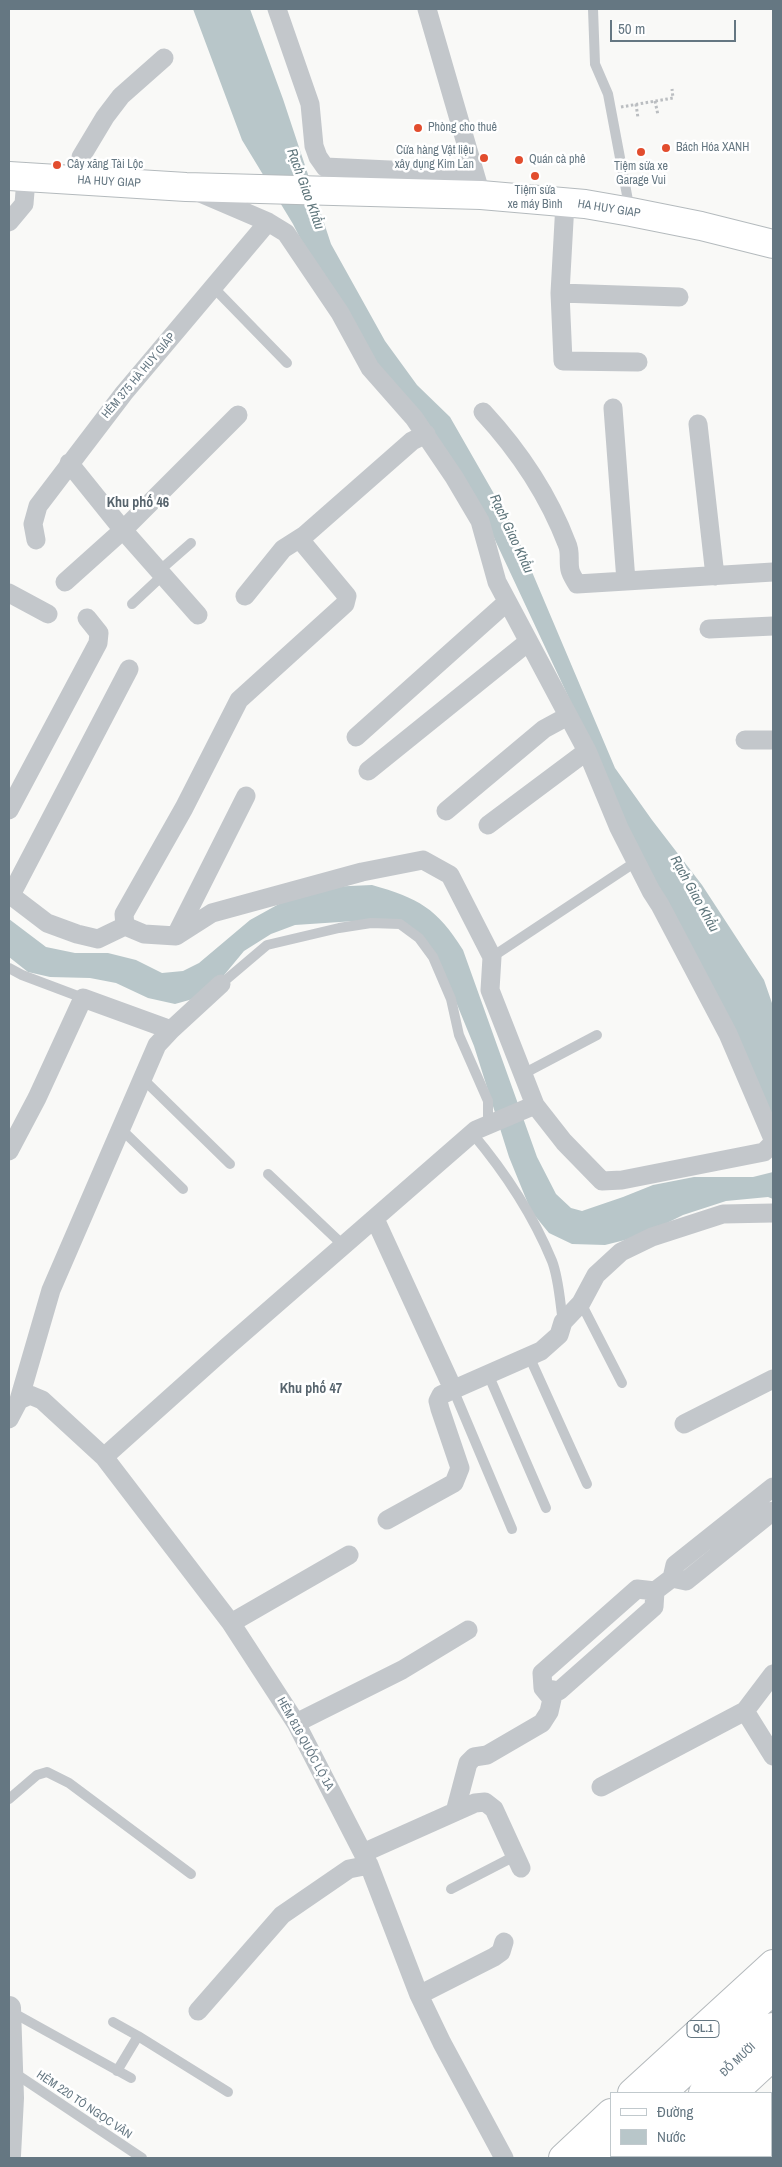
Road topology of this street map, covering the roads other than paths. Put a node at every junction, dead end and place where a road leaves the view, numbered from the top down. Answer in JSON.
{"nodes":[{"id":1,"x":277,"y":9,"type":"edge"},
{"id":2,"x":427,"y":9,"type":"edge"},
{"id":3,"x":593,"y":9,"type":"edge"},
{"id":4,"x":164,"y":58,"type":"dead end"},
{"id":5,"x":18,"y":178,"type":"edge"},
{"id":6,"x":83,"y":181,"type":"junction"},
{"id":7,"x":197,"y":187,"type":"junction"},
{"id":8,"x":482,"y":194,"type":"junction"},
{"id":9,"x":565,"y":203,"type":"junction"},
{"id":10,"x":631,"y":212,"type":"junction"},
{"id":11,"x":9,"y":222,"type":"edge"},
{"id":12,"x":268,"y":222,"type":"junction"},
{"id":13,"x":773,"y":244,"type":"edge"},
{"id":14,"x":214,"y":287,"type":"junction"},
{"id":15,"x":560,"y":293,"type":"junction"},
{"id":16,"x":679,"y":297,"type":"dead end"},
{"id":17,"x":638,"y":362,"type":"dead end"},
{"id":18,"x":288,"y":363,"type":"dead end"},
{"id":19,"x":613,"y":408,"type":"dead end"},
{"id":20,"x":483,"y":412,"type":"dead end"},
{"id":21,"x":238,"y":414,"type":"dead end"},
{"id":22,"x":698,"y":424,"type":"dead end"},
{"id":23,"x":426,"y":434,"type":"junction"},
{"id":24,"x":69,"y":463,"type":"junction"},
{"id":25,"x":123,"y":530,"type":"junction"},
{"id":26,"x":305,"y":535,"type":"junction"},
{"id":27,"x":36,"y":540,"type":"dead end"},
{"id":28,"x":191,"y":543,"type":"dead end"},
{"id":29,"x":773,"y":572,"type":"edge"},
{"id":30,"x":161,"y":573,"type":"junction"},
{"id":31,"x":715,"y":576,"type":"junction"},
{"id":32,"x":626,"y":581,"type":"junction"},
{"id":33,"x":65,"y":582,"type":"dead end"},
{"id":34,"x":9,"y":593,"type":"edge"},
{"id":35,"x":245,"y":596,"type":"dead end"},
{"id":36,"x":507,"y":602,"type":"junction"},
{"id":37,"x":132,"y":604,"type":"dead end"},
{"id":38,"x":48,"y":614,"type":"dead end"},
{"id":39,"x":198,"y":615,"type":"dead end"},
{"id":40,"x":87,"y":618,"type":"dead end"},
{"id":41,"x":773,"y":626,"type":"edge"},
{"id":42,"x":709,"y":628,"type":"dead end"},
{"id":43,"x":528,"y":642,"type":"junction"},
{"id":44,"x":130,"y":668,"type":"dead end"},
{"id":45,"x":568,"y":716,"type":"junction"},
{"id":46,"x":356,"y":737,"type":"dead end"},
{"id":47,"x":745,"y":740,"type":"dead end"},
{"id":48,"x":773,"y":740,"type":"edge"},
{"id":49,"x":587,"y":751,"type":"junction"},
{"id":50,"x":368,"y":771,"type":"dead end"},
{"id":51,"x":246,"y":796,"type":"dead end"},
{"id":52,"x":9,"y":810,"type":"edge"},
{"id":53,"x":446,"y":811,"type":"dead end"},
{"id":54,"x":488,"y":825,"type":"dead end"},
{"id":55,"x":637,"y":862,"type":"junction"},
{"id":56,"x":9,"y":890,"type":"edge"},
{"id":57,"x":9,"y":894,"type":"edge"},
{"id":58,"x":124,"y":926,"type":"junction"},
{"id":59,"x":176,"y":936,"type":"junction"},
{"id":60,"x":492,"y":957,"type":"junction"},
{"id":61,"x":9,"y":968,"type":"edge"},
{"id":62,"x":221,"y":984,"type":"joint"},
{"id":63,"x":83,"y":998,"type":"junction"},
{"id":64,"x":170,"y":1030,"type":"junction"},
{"id":65,"x":597,"y":1035,"type":"dead end"},
{"id":66,"x":523,"y":1074,"type":"junction"},
{"id":67,"x":142,"y":1079,"type":"junction"},
{"id":68,"x":532,"y":1106,"type":"junction"},
{"id":69,"x":121,"y":1129,"type":"junction"},
{"id":70,"x":480,"y":1129,"type":"junction"},
{"id":71,"x":773,"y":1141,"type":"edge"},
{"id":72,"x":9,"y":1151,"type":"edge"},
{"id":73,"x":230,"y":1164,"type":"dead end"},
{"id":74,"x":268,"y":1174,"type":"dead end"},
{"id":75,"x":183,"y":1189,"type":"dead end"},
{"id":76,"x":773,"y":1213,"type":"edge"},
{"id":77,"x":375,"y":1219,"type":"junction"},
{"id":78,"x":344,"y":1246,"type":"junction"},
{"id":79,"x":581,"y":1303,"type":"junction"},
{"id":80,"x":563,"y":1322,"type":"junction"},
{"id":81,"x":529,"y":1356,"type":"junction"},
{"id":82,"x":488,"y":1374,"type":"junction"},
{"id":83,"x":773,"y":1379,"type":"edge"},
{"id":84,"x":622,"y":1383,"type":"dead end"},
{"id":85,"x":454,"y":1389,"type":"junction"},
{"id":86,"x":20,"y":1400,"type":"junction"},
{"id":87,"x":9,"y":1419,"type":"edge"},
{"id":88,"x":684,"y":1424,"type":"dead end"},
{"id":89,"x":104,"y":1457,"type":"junction"},
{"id":90,"x":587,"y":1484,"type":"dead end"},
{"id":91,"x":773,"y":1487,"type":"edge"},
{"id":92,"x":546,"y":1508,"type":"dead end"},
{"id":93,"x":773,"y":1511,"type":"edge"},
{"id":94,"x":387,"y":1520,"type":"dead end"},
{"id":95,"x":512,"y":1530,"type":"dead end"},
{"id":96,"x":349,"y":1555,"type":"dead end"},
{"id":97,"x":672,"y":1578,"type":"junction"},
{"id":98,"x":655,"y":1591,"type":"junction"},
{"id":99,"x":231,"y":1623,"type":"junction"},
{"id":100,"x":468,"y":1630,"type":"dead end"},
{"id":101,"x":773,"y":1674,"type":"edge"},
{"id":102,"x":543,"y":1688,"type":"junction"},
{"id":103,"x":745,"y":1711,"type":"junction"},
{"id":104,"x":296,"y":1723,"type":"junction"},
{"id":105,"x":773,"y":1756,"type":"edge"},
{"id":106,"x":601,"y":1787,"type":"dead end"},
{"id":107,"x":9,"y":1799,"type":"edge"},
{"id":108,"x":455,"y":1812,"type":"junction"},
{"id":109,"x":366,"y":1859,"type":"junction"},
{"id":110,"x":518,"y":1862,"type":"joint"},
{"id":111,"x":191,"y":1874,"type":"dead end"},
{"id":112,"x":450,"y":1890,"type":"dead end"},
{"id":113,"x":504,"y":1942,"type":"dead end"},
{"id":114,"x":773,"y":1964,"type":"edge"},
{"id":115,"x":773,"y":1990,"type":"edge"},
{"id":116,"x":419,"y":1995,"type":"junction"},
{"id":117,"x":9,"y":2009,"type":"edge"},
{"id":118,"x":198,"y":2011,"type":"dead end"},
{"id":119,"x":113,"y":2022,"type":"dead end"},
{"id":120,"x":138,"y":2036,"type":"junction"},
{"id":121,"x":772,"y":2039,"type":"edge"},
{"id":122,"x":11,"y":2056,"type":"edge"},
{"id":123,"x":117,"y":2071,"type":"junction"},
{"id":124,"x":131,"y":2078,"type":"dead end"},
{"id":125,"x":228,"y":2092,"type":"dead end"},
{"id":126,"x":633,"y":2092,"type":"edge"},
{"id":127,"x":663,"y":2092,"type":"edge"},
{"id":128,"x":704,"y":2092,"type":"edge"},
{"id":129,"x":734,"y":2092,"type":"edge"},
{"id":130,"x":10,"y":2099,"type":"edge"},
{"id":131,"x":610,"y":2114,"type":"edge"},
{"id":132,"x":610,"y":2143,"type":"edge"},
{"id":133,"x":9,"y":2155,"type":"edge"},
{"id":134,"x":142,"y":2158,"type":"edge"},
{"id":135,"x":504,"y":2158,"type":"edge"},
{"id":136,"x":563,"y":2158,"type":"edge"},
{"id":137,"x":594,"y":2158,"type":"edge"}],
"edges":[{"from":1,"to":8,"type":"street"},
{"from":2,"to":8,"type":"street"},
{"from":3,"to":10,"type":"lane"},
{"from":4,"to":6,"type":"street"},
{"from":5,"to":6,"type":"main road","name":"HA HUY GIAP"},
{"from":5,"to":11,"type":"street"},
{"from":6,"to":7,"type":"main road","name":"HA HUY GIAP"},
{"from":7,"to":8,"type":"main road","name":"HA HUY GIAP"},
{"from":7,"to":12,"type":"street"},
{"from":8,"to":9,"type":"main road","name":"HA HUY GIAP"},
{"from":9,"to":10,"type":"main road","name":"HA HUY GIAP"},
{"from":9,"to":15,"type":"street"},
{"from":10,"to":13,"type":"main road","name":"HA HUY GIAP"},
{"from":12,"to":14,"type":"street","name":"HẺM 375 HÀ HUY GIÁP"},
{"from":12,"to":23,"type":"street"},
{"from":14,"to":18,"type":"lane"},
{"from":14,"to":24,"type":"street","name":"HẺM 375 HÀ HUY GIÁP"},
{"from":15,"to":16,"type":"street"},
{"from":15,"to":17,"type":"street"},
{"from":19,"to":32,"type":"street"},
{"from":20,"to":32,"type":"street"},
{"from":21,"to":25,"type":"street"},
{"from":22,"to":31,"type":"street"},
{"from":23,"to":26,"type":"street"},
{"from":23,"to":36,"type":"street"},
{"from":24,"to":25,"type":"street"},
{"from":24,"to":27,"type":"street","name":"HẺM 375 HÀ HUY GIÁP"},
{"from":25,"to":30,"type":"street"},
{"from":25,"to":33,"type":"street"},
{"from":26,"to":35,"type":"street"},
{"from":26,"to":58,"type":"street"},
{"from":28,"to":30,"type":"lane"},
{"from":29,"to":31,"type":"street"},
{"from":30,"to":37,"type":"lane"},
{"from":30,"to":39,"type":"street"},
{"from":31,"to":32,"type":"street"},
{"from":34,"to":38,"type":"street"},
{"from":36,"to":43,"type":"street"},
{"from":36,"to":46,"type":"street"},
{"from":40,"to":52,"type":"street"},
{"from":41,"to":42,"type":"street"},
{"from":43,"to":45,"type":"street"},
{"from":43,"to":50,"type":"street"},
{"from":44,"to":56,"type":"street"},
{"from":45,"to":49,"type":"street"},
{"from":45,"to":53,"type":"street"},
{"from":47,"to":48,"type":"street"},
{"from":49,"to":54,"type":"street"},
{"from":49,"to":55,"type":"street"},
{"from":51,"to":59,"type":"street"},
{"from":55,"to":60,"type":"lane"},
{"from":55,"to":71,"type":"street"},
{"from":57,"to":58,"type":"street"},
{"from":58,"to":59,"type":"street"},
{"from":59,"to":60,"type":"street"},
{"from":60,"to":66,"type":"street"},
{"from":61,"to":63,"type":"lane"},
{"from":62,"to":64,"type":"street"},
{"from":62,"to":70,"type":"lane"},
{"from":63,"to":64,"type":"street"},
{"from":63,"to":72,"type":"street"},
{"from":64,"to":67,"type":"street"},
{"from":65,"to":66,"type":"lane"},
{"from":66,"to":68,"type":"street"},
{"from":67,"to":69,"type":"street"},
{"from":67,"to":73,"type":"lane"},
{"from":68,"to":70,"type":"street"},
{"from":68,"to":71,"type":"street"},
{"from":69,"to":75,"type":"lane"},
{"from":69,"to":86,"type":"street"},
{"from":70,"to":77,"type":"street"},
{"from":70,"to":80,"type":"lane"},
{"from":74,"to":78,"type":"lane"},
{"from":76,"to":79,"type":"street"},
{"from":77,"to":78,"type":"street"},
{"from":77,"to":85,"type":"street"},
{"from":78,"to":89,"type":"street"},
{"from":79,"to":80,"type":"street"},
{"from":79,"to":84,"type":"lane"},
{"from":80,"to":81,"type":"street"},
{"from":81,"to":82,"type":"street"},
{"from":81,"to":90,"type":"lane"},
{"from":82,"to":85,"type":"street"},
{"from":82,"to":92,"type":"lane"},
{"from":83,"to":88,"type":"street"},
{"from":85,"to":94,"type":"street"},
{"from":85,"to":95,"type":"lane"},
{"from":86,"to":87,"type":"street"},
{"from":86,"to":89,"type":"street","name":"HẺM 816 QUỐC LỘ 1A"},
{"from":89,"to":99,"type":"street","name":"HẺM 816 QUỐC LỘ 1A"},
{"from":91,"to":97,"type":"street"},
{"from":93,"to":97,"type":"street"},
{"from":96,"to":99,"type":"street"},
{"from":97,"to":98,"type":"street"},
{"from":98,"to":102,"type":"street"},
{"from":98,"to":102,"type":"street"},
{"from":99,"to":104,"type":"street","name":"HẺM 816 QUỐC LỘ 1A"},
{"from":100,"to":104,"type":"street"},
{"from":101,"to":103,"type":"street"},
{"from":102,"to":108,"type":"street"},
{"from":103,"to":105,"type":"street"},
{"from":103,"to":106,"type":"street"},
{"from":104,"to":109,"type":"street","name":"HẺM 816 QUỐC LỘ 1A"},
{"from":107,"to":111,"type":"lane"},
{"from":108,"to":109,"type":"street"},
{"from":108,"to":110,"type":"street"},
{"from":109,"to":116,"type":"street","name":"HẺM 816 QUỐC LỘ 1A"},
{"from":109,"to":118,"type":"street"},
{"from":110,"to":112,"type":"lane"},
{"from":113,"to":116,"type":"street"},
{"from":114,"to":126,"type":"main road","number":"QL.1"},
{"from":115,"to":127,"type":"main road","number":"QL.1"},
{"from":116,"to":135,"type":"street","name":"HẺM 816 QUỐC LỘ 1A"},
{"from":117,"to":122,"type":"street"},
{"from":117,"to":123,"type":"lane"},
{"from":119,"to":120,"type":"lane"},
{"from":120,"to":123,"type":"lane"},
{"from":120,"to":125,"type":"lane"},
{"from":121,"to":128,"type":"main road","name":"ĐỖ MƯỜI"},
{"from":121,"to":129,"type":"main road","name":"ĐỖ MƯỜI"},
{"from":122,"to":130,"type":"street"},
{"from":122,"to":134,"type":"lane","name":"HẺM 220 TÔ NGỌC VÂN"},
{"from":123,"to":124,"type":"lane"},
{"from":130,"to":133,"type":"street"},
{"from":131,"to":136,"type":"main road"},
{"from":132,"to":137,"type":"main road"}]}
